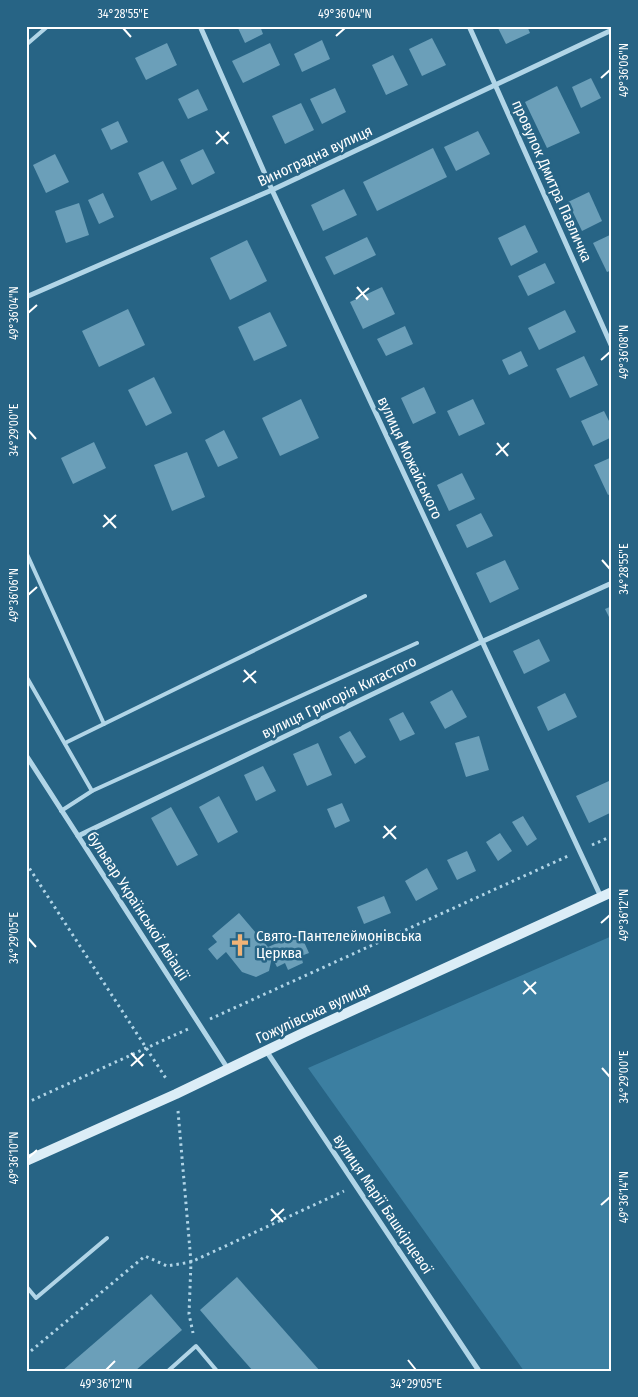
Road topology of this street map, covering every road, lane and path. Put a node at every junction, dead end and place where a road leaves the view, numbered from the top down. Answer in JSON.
{"nodes":[{"id":1,"x":48,"y":26,"type":"edge"},
{"id":2,"x":200,"y":26,"type":"edge"},
{"id":3,"x":469,"y":26,"type":"edge"},
{"id":4,"x":612,"y":30,"type":"edge"},
{"id":5,"x":26,"y":45,"type":"edge"},
{"id":6,"x":495,"y":85,"type":"junction"},
{"id":7,"x":272,"y":190,"type":"junction"},
{"id":8,"x":26,"y":298,"type":"edge"},
{"id":9,"x":612,"y":347,"type":"edge"},
{"id":10,"x":26,"y":552,"type":"edge"},
{"id":11,"x":612,"y":583,"type":"edge"},
{"id":12,"x":365,"y":596,"type":"dead end"},
{"id":13,"x":482,"y":642,"type":"junction"},
{"id":14,"x":417,"y":643,"type":"dead end"},
{"id":15,"x":26,"y":676,"type":"edge"},
{"id":16,"x":104,"y":724,"type":"junction"},
{"id":17,"x":66,"y":743,"type":"junction"},
{"id":18,"x":26,"y":756,"type":"edge"},
{"id":19,"x":92,"y":791,"type":"junction"},
{"id":20,"x":61,"y":811,"type":"junction"},
{"id":21,"x":78,"y":836,"type":"junction"},
{"id":22,"x":612,"y":836,"type":"edge"},
{"id":23,"x":579,"y":850,"type":"junction"},
{"id":24,"x":26,"y":863,"type":"edge"},
{"id":25,"x":612,"y":892,"type":"edge"},
{"id":26,"x":601,"y":897,"type":"junction"},
{"id":27,"x":199,"y":1024,"type":"junction"},
{"id":28,"x":146,"y":1048,"type":"junction"},
{"id":29,"x":267,"y":1052,"type":"junction"},
{"id":30,"x":228,"y":1070,"type":"junction"},
{"id":31,"x":176,"y":1094,"type":"junction"},
{"id":32,"x":26,"y":1103,"type":"edge"},
{"id":33,"x":26,"y":1161,"type":"edge"},
{"id":34,"x":356,"y":1186,"type":"junction"},
{"id":35,"x":107,"y":1238,"type":"dead end"},
{"id":36,"x":191,"y":1262,"type":"junction"},
{"id":37,"x":26,"y":1286,"type":"edge"},
{"id":38,"x":196,"y":1346,"type":"junction"},
{"id":39,"x":26,"y":1355,"type":"edge"},
{"id":40,"x":168,"y":1371,"type":"edge"},
{"id":41,"x":217,"y":1371,"type":"edge"},
{"id":42,"x":479,"y":1371,"type":"edge"}],
"edges":[{"from":1,"to":5,"type":"lane"},
{"from":2,"to":7,"type":"street","name":"вулиця Можайського"},
{"from":3,"to":6,"type":"street","name":"провулок Дмитра Павличка"},
{"from":4,"to":6,"type":"street","name":"Виноградна вулиця"},
{"from":6,"to":7,"type":"street","name":"Виноградна вулиця"},
{"from":6,"to":9,"type":"street","name":"провулок Дмитра Павличка"},
{"from":7,"to":8,"type":"street","name":"Виноградна вулиця"},
{"from":7,"to":13,"type":"street","name":"вулиця Можайського"},
{"from":10,"to":16,"type":"lane"},
{"from":11,"to":13,"type":"street","name":"вулиця Григорія Китастого"},
{"from":12,"to":16,"type":"lane"},
{"from":13,"to":21,"type":"street","name":"вулиця Григорія Китастого"},
{"from":13,"to":23,"type":"street","name":"вулиця Можайського"},
{"from":14,"to":19,"type":"lane"},
{"from":15,"to":17,"type":"lane"},
{"from":16,"to":17,"type":"lane"},
{"from":17,"to":19,"type":"lane"},
{"from":18,"to":20,"type":"street","name":"бульвар Української Авіації"},
{"from":19,"to":20,"type":"lane"},
{"from":20,"to":21,"type":"street","name":"бульвар Української Авіації"},
{"from":21,"to":27,"type":"street","name":"бульвар Української Авіації"},
{"from":22,"to":23,"type":"path"},
{"from":23,"to":26,"type":"street","name":"вулиця Можайського"},
{"from":23,"to":27,"type":"path"},
{"from":24,"to":28,"type":"path"},
{"from":25,"to":26,"type":"street","name":"Гожулівська вулиця"},
{"from":26,"to":29,"type":"street","name":"Гожулівська вулиця"},
{"from":27,"to":28,"type":"path"},
{"from":27,"to":30,"type":"street","name":"бульвар Української Авіації"},
{"from":28,"to":31,"type":"path"},
{"from":28,"to":32,"type":"path"},
{"from":29,"to":30,"type":"street","name":"Гожулівська вулиця"},
{"from":29,"to":34,"type":"street","name":"вулиця Марії Башкірцевої"},
{"from":30,"to":31,"type":"street","name":"Гожулівська вулиця"},
{"from":31,"to":33,"type":"street","name":"Гожулівська вулиця"},
{"from":31,"to":36,"type":"path"},
{"from":34,"to":36,"type":"path"},
{"from":34,"to":42,"type":"street","name":"вулиця Марії Башкірцевої"},
{"from":35,"to":37,"type":"lane"},
{"from":36,"to":38,"type":"path"},
{"from":36,"to":39,"type":"path"},
{"from":38,"to":40,"type":"lane"},
{"from":38,"to":41,"type":"lane"}]}
